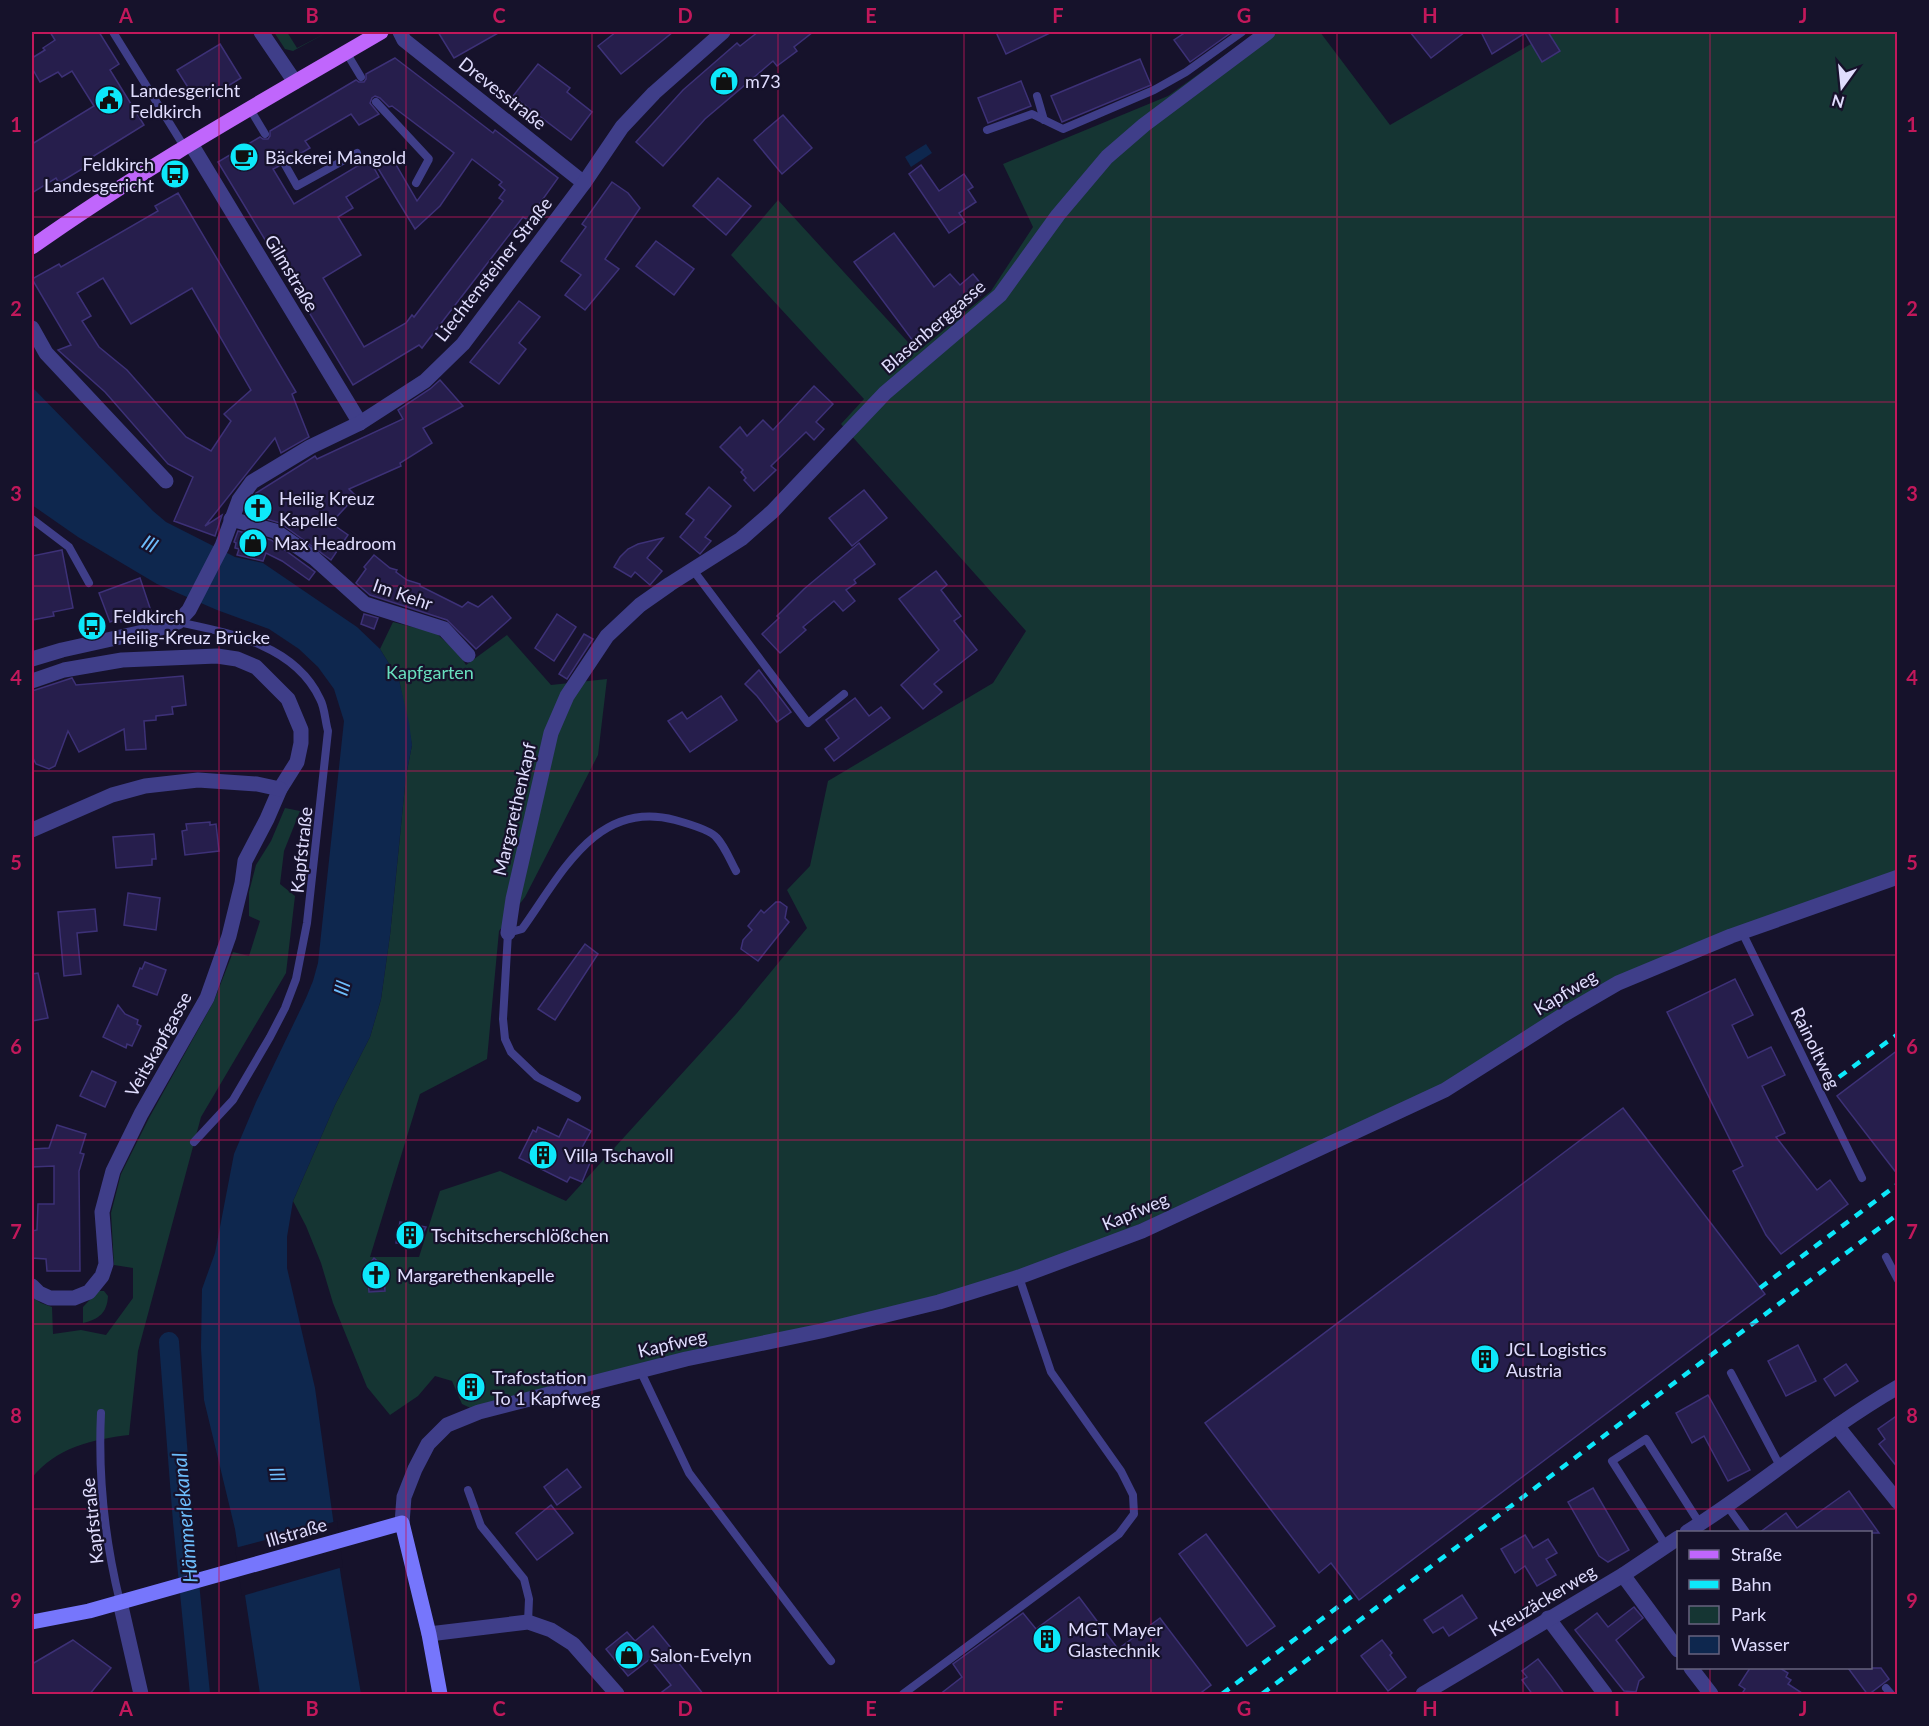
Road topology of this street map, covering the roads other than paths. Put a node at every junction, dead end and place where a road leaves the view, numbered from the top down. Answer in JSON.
{"nodes":[{"id":1,"x":113,"y":32,"type":"edge"},
{"id":2,"x":261,"y":32,"type":"edge"},
{"id":3,"x":381,"y":32,"type":"edge"},
{"id":4,"x":400,"y":32,"type":"edge"},
{"id":5,"x":723,"y":32,"type":"edge"},
{"id":6,"x":1242,"y":32,"type":"edge"},
{"id":7,"x":1268,"y":32,"type":"edge"},
{"id":8,"x":346,"y":52,"type":"junction"},
{"id":9,"x":361,"y":77,"type":"dead end"},
{"id":10,"x":295,"y":82,"type":"junction"},
{"id":11,"x":1037,"y":96,"type":"dead end"},
{"id":12,"x":376,"y":102,"type":"dead end"},
{"id":13,"x":250,"y":108,"type":"junction"},
{"id":14,"x":1044,"y":120,"type":"junction"},
{"id":15,"x":987,"y":130,"type":"dead end"},
{"id":16,"x":265,"y":134,"type":"dead end"},
{"id":17,"x":188,"y":146,"type":"junction"},
{"id":18,"x":357,"y":153,"type":"dead end"},
{"id":19,"x":284,"y":164,"type":"dead end"},
{"id":20,"x":416,"y":183,"type":"dead end"},
{"id":21,"x":584,"y":183,"type":"junction"},
{"id":22,"x":32,"y":247,"type":"edge"},
{"id":23,"x":32,"y":328,"type":"edge"},
{"id":24,"x":360,"y":423,"type":"junction"},
{"id":25,"x":166,"y":481,"type":"dead end"},
{"id":26,"x":32,"y":519,"type":"edge"},
{"id":27,"x":231,"y":519,"type":"junction"},
{"id":28,"x":693,"y":570,"type":"junction"},
{"id":29,"x":89,"y":583,"type":"dead end"},
{"id":30,"x":178,"y":622,"type":"junction"},
{"id":31,"x":468,"y":655,"type":"dead end"},
{"id":32,"x":32,"y":658,"type":"edge"},
{"id":33,"x":32,"y":681,"type":"edge"},
{"id":34,"x":844,"y":694,"type":"dead end"},
{"id":35,"x":567,"y":696,"type":"joint"},
{"id":36,"x":280,"y":789,"type":"junction"},
{"id":37,"x":32,"y":830,"type":"edge"},
{"id":38,"x":736,"y":871,"type":"dead end"},
{"id":39,"x":1898,"y":877,"type":"edge"},
{"id":40,"x":1742,"y":932,"type":"junction"},
{"id":41,"x":508,"y":933,"type":"junction"},
{"id":42,"x":577,"y":1098,"type":"dead end"},
{"id":43,"x":194,"y":1142,"type":"dead end"},
{"id":44,"x":1862,"y":1178,"type":"dead end"},
{"id":45,"x":1886,"y":1257,"type":"dead end"},
{"id":46,"x":1019,"y":1277,"type":"junction"},
{"id":47,"x":1898,"y":1280,"type":"edge"},
{"id":48,"x":32,"y":1286,"type":"edge"},
{"id":49,"x":640,"y":1370,"type":"junction"},
{"id":50,"x":1731,"y":1373,"type":"dead end"},
{"id":51,"x":1898,"y":1387,"type":"edge"},
{"id":52,"x":100,"y":1413,"type":"dead end"},
{"id":53,"x":1837,"y":1426,"type":"junction"},
{"id":54,"x":1781,"y":1468,"type":"junction"},
{"id":55,"x":468,"y":1490,"type":"dead end"},
{"id":56,"x":1898,"y":1502,"type":"edge"},
{"id":57,"x":1728,"y":1507,"type":"junction"},
{"id":58,"x":402,"y":1524,"type":"junction"},
{"id":59,"x":1700,"y":1524,"type":"junction"},
{"id":60,"x":1690,"y":1531,"type":"edge"},
{"id":61,"x":1745,"y":1531,"type":"edge"},
{"id":62,"x":1672,"y":1542,"type":"edge"},
{"id":63,"x":1623,"y":1575,"type":"junction"},
{"id":64,"x":120,"y":1602,"type":"junction"},
{"id":65,"x":1548,"y":1618,"type":"junction"},
{"id":66,"x":32,"y":1622,"type":"edge"},
{"id":67,"x":528,"y":1622,"type":"junction"},
{"id":68,"x":429,"y":1634,"type":"junction"},
{"id":69,"x":1677,"y":1649,"type":"edge"},
{"id":70,"x":831,"y":1661,"type":"dead end"},
{"id":71,"x":1692,"y":1669,"type":"edge"},
{"id":72,"x":141,"y":1695,"type":"edge"},
{"id":73,"x":440,"y":1695,"type":"edge"},
{"id":74,"x":617,"y":1695,"type":"edge"},
{"id":75,"x":903,"y":1695,"type":"edge"},
{"id":76,"x":1423,"y":1695,"type":"edge"},
{"id":77,"x":1605,"y":1695,"type":"edge"},
{"id":78,"x":1711,"y":1695,"type":"edge"}],
"edges":[{"from":1,"to":17,"type":"lane"},
{"from":2,"to":10,"type":"street"},
{"from":3,"to":8,"type":"main road"},
{"from":4,"to":21,"type":"street","name":"Drevesstraße"},
{"from":5,"to":21,"type":"street","name":"Liechtensteiner Straße"},
{"from":6,"to":14,"type":"lane"},
{"from":7,"to":28,"type":"street","name":"Blasenberggasse"},
{"from":8,"to":9,"type":"lane"},
{"from":8,"to":10,"type":"main road"},
{"from":10,"to":13,"type":"main road"},
{"from":11,"to":14,"type":"lane"},
{"from":12,"to":20,"type":"lane"},
{"from":13,"to":16,"type":"lane"},
{"from":13,"to":17,"type":"main road"},
{"from":14,"to":15,"type":"lane"},
{"from":17,"to":22,"type":"main road"},
{"from":17,"to":24,"type":"street","name":"Gilmstraße"},
{"from":18,"to":19,"type":"lane"},
{"from":21,"to":24,"type":"street","name":"Liechtensteiner Straße"},
{"from":23,"to":25,"type":"street"},
{"from":24,"to":27,"type":"street","name":"Liechtensteiner Straße"},
{"from":26,"to":29,"type":"lane"},
{"from":27,"to":30,"type":"street","name":"Liechtensteiner Straße"},
{"from":27,"to":31,"type":"street","name":"Im Kehr"},
{"from":28,"to":34,"type":"lane"},
{"from":28,"to":35,"type":"street","name":"Blasenberggasse"},
{"from":30,"to":32,"type":"street"},
{"from":30,"to":43,"type":"lane","name":"Kapfstraße"},
{"from":33,"to":36,"type":"street","name":"Veitskapfgasse"},
{"from":35,"to":41,"type":"street","name":"Margarethenkapf"},
{"from":36,"to":37,"type":"street"},
{"from":36,"to":48,"type":"street","name":"Veitskapfgasse"},
{"from":38,"to":41,"type":"lane"},
{"from":39,"to":40,"type":"street","name":"Kapfweg"},
{"from":40,"to":44,"type":"lane","name":"Rainoltweg"},
{"from":40,"to":46,"type":"street","name":"Kapfweg"},
{"from":41,"to":42,"type":"lane","name":"Margarethenkapf"},
{"from":45,"to":47,"type":"lane"},
{"from":46,"to":49,"type":"street","name":"Kapfweg"},
{"from":46,"to":75,"type":"lane"},
{"from":49,"to":58,"type":"street","name":"Kapfweg"},
{"from":49,"to":70,"type":"lane"},
{"from":50,"to":54,"type":"lane"},
{"from":51,"to":53,"type":"street"},
{"from":52,"to":64,"type":"lane","name":"Kapfstraße"},
{"from":53,"to":54,"type":"street"},
{"from":53,"to":56,"type":"street"},
{"from":54,"to":57,"type":"street"},
{"from":55,"to":67,"type":"lane"},
{"from":57,"to":59,"type":"street"},
{"from":57,"to":61,"type":"lane"},
{"from":58,"to":64,"type":"main road","name":"Illstraße"},
{"from":58,"to":68,"type":"main road"},
{"from":59,"to":60,"type":"street"},
{"from":59,"to":62,"type":"lane"},
{"from":62,"to":63,"type":"street","name":"Kreuzäckerweg"},
{"from":63,"to":65,"type":"street","name":"Kreuzäckerweg"},
{"from":63,"to":69,"type":"street"},
{"from":64,"to":66,"type":"main road","name":"Illstraße"},
{"from":64,"to":72,"type":"street"},
{"from":65,"to":76,"type":"street","name":"Kreuzäckerweg"},
{"from":65,"to":77,"type":"street"},
{"from":67,"to":68,"type":"street"},
{"from":67,"to":74,"type":"street"},
{"from":68,"to":73,"type":"main road"},
{"from":71,"to":78,"type":"street"}]}
